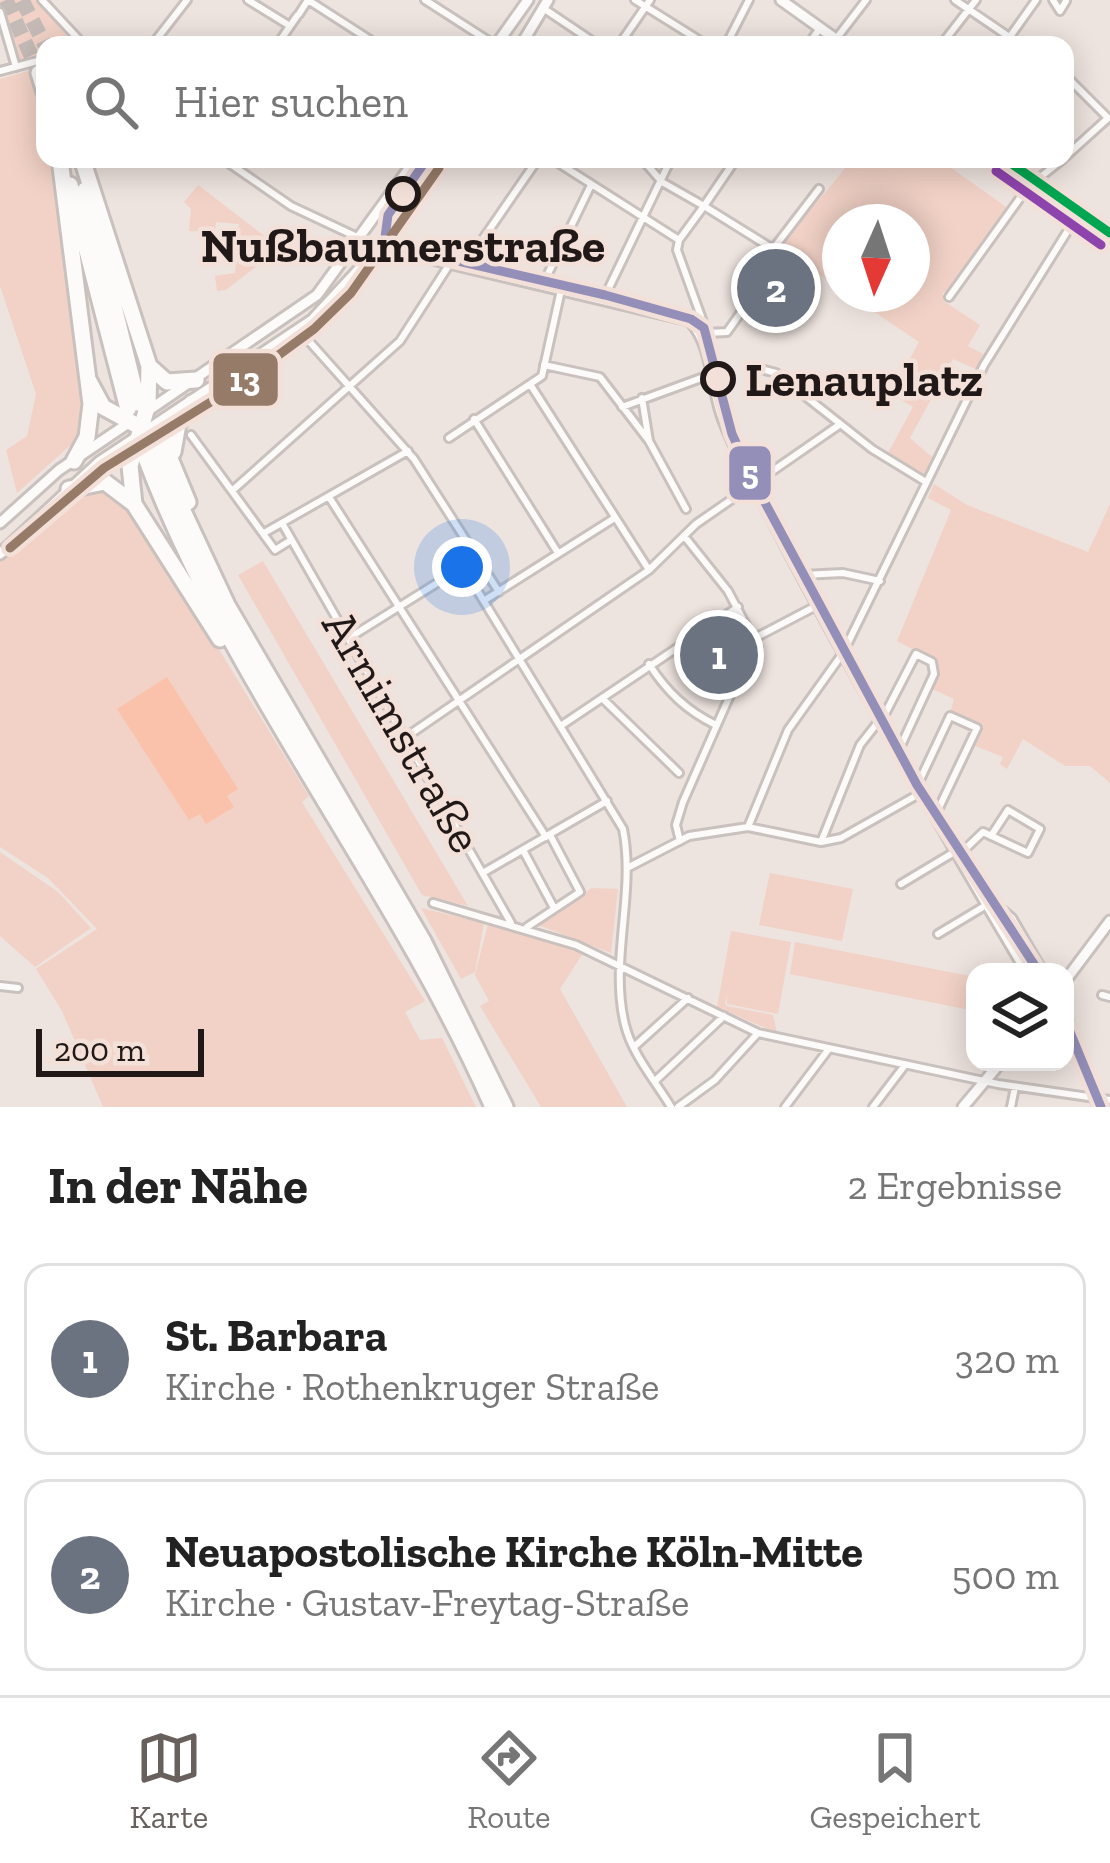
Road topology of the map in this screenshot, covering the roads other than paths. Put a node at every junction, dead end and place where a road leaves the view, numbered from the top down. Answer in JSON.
{"nodes":[{"id":1,"x":42,"y":0,"type":"edge"},
{"id":2,"x":187,"y":0,"type":"edge"},
{"id":3,"x":248,"y":0,"type":"edge"},
{"id":4,"x":308,"y":0,"type":"edge"},
{"id":5,"x":425,"y":0,"type":"edge"},
{"id":6,"x":635,"y":0,"type":"edge"},
{"id":7,"x":748,"y":0,"type":"edge"},
{"id":8,"x":866,"y":0,"type":"edge"},
{"id":9,"x":955,"y":0,"type":"edge"},
{"id":10,"x":976,"y":0,"type":"edge"},
{"id":11,"x":1036,"y":0,"type":"edge"},
{"id":12,"x":1053,"y":0,"type":"edge"},
{"id":13,"x":1067,"y":0,"type":"edge"},
{"id":14,"x":782,"y":1,"type":"edge"},
{"id":15,"x":522,"y":2,"type":"edge"},
{"id":16,"x":648,"y":3,"type":"edge"},
{"id":17,"x":545,"y":4,"type":"edge"},
{"id":18,"x":968,"y":10,"type":"junction"},
{"id":19,"x":0,"y":11,"type":"edge"},
{"id":20,"x":290,"y":26,"type":"junction"},
{"id":21,"x":820,"y":28,"type":"junction"},
{"id":22,"x":76,"y":36,"type":"edge"},
{"id":23,"x":159,"y":36,"type":"edge"},
{"id":24,"x":283,"y":36,"type":"edge"},
{"id":25,"x":364,"y":36,"type":"edge"},
{"id":26,"x":481,"y":36,"type":"edge"},
{"id":27,"x":501,"y":36,"type":"edge"},
{"id":28,"x":526,"y":36,"type":"edge"},
{"id":29,"x":586,"y":36,"type":"edge"},
{"id":30,"x":625,"y":36,"type":"edge"},
{"id":31,"x":694,"y":36,"type":"edge"},
{"id":32,"x":730,"y":36,"type":"edge"},
{"id":33,"x":814,"y":36,"type":"edge"},
{"id":34,"x":831,"y":36,"type":"edge"},
{"id":35,"x":844,"y":36,"type":"edge"},
{"id":36,"x":948,"y":36,"type":"edge"},
{"id":37,"x":1000,"y":36,"type":"edge"},
{"id":38,"x":1010,"y":36,"type":"edge"},
{"id":39,"x":36,"y":66,"type":"edge"},
{"id":40,"x":16,"y":67,"type":"junction"},
{"id":41,"x":0,"y":71,"type":"edge"},
{"id":42,"x":1074,"y":84,"type":"edge"},
{"id":43,"x":1109,"y":117,"type":"edge"},
{"id":44,"x":1074,"y":149,"type":"edge"},
{"id":45,"x":63,"y":168,"type":"edge"},
{"id":46,"x":65,"y":168,"type":"edge"},
{"id":47,"x":83,"y":168,"type":"edge"},
{"id":48,"x":84,"y":168,"type":"edge"},
{"id":49,"x":236,"y":168,"type":"edge"},
{"id":50,"x":408,"y":168,"type":"edge"},
{"id":51,"x":435,"y":168,"type":"edge"},
{"id":52,"x":532,"y":168,"type":"edge"},
{"id":53,"x":566,"y":168,"type":"edge"},
{"id":54,"x":650,"y":168,"type":"edge"},
{"id":55,"x":667,"y":168,"type":"edge"},
{"id":56,"x":730,"y":168,"type":"edge"},
{"id":57,"x":1018,"y":168,"type":"edge"},
{"id":58,"x":1053,"y":168,"type":"edge"},
{"id":59,"x":662,"y":182,"type":"junction"},
{"id":60,"x":1037,"y":182,"type":"junction"},
{"id":61,"x":591,"y":185,"type":"junction"},
{"id":62,"x":819,"y":189,"type":"dead end"},
{"id":63,"x":704,"y":206,"type":"junction"},
{"id":64,"x":1080,"y":211,"type":"junction"},
{"id":65,"x":644,"y":218,"type":"junction"},
{"id":66,"x":1110,"y":232,"type":"edge"},
{"id":67,"x":360,"y":238,"type":"junction"},
{"id":68,"x":384,"y":239,"type":"junction"},
{"id":69,"x":680,"y":240,"type":"junction"},
{"id":70,"x":773,"y":249,"type":"junction"},
{"id":71,"x":399,"y":251,"type":"junction"},
{"id":72,"x":373,"y":254,"type":"junction"},
{"id":73,"x":451,"y":262,"type":"junction"},
{"id":74,"x":465,"y":266,"type":"junction"},
{"id":75,"x":544,"y":282,"type":"junction"},
{"id":76,"x":562,"y":286,"type":"junction"},
{"id":77,"x":605,"y":296,"type":"junction"},
{"id":78,"x":950,"y":297,"type":"dead end"},
{"id":79,"x":695,"y":301,"type":"junction"},
{"id":80,"x":690,"y":320,"type":"junction"},
{"id":81,"x":300,"y":331,"type":"junction"},
{"id":82,"x":707,"y":333,"type":"junction"},
{"id":83,"x":544,"y":365,"type":"junction"},
{"id":84,"x":149,"y":366,"type":"junction"},
{"id":85,"x":761,"y":369,"type":"dead end"},
{"id":86,"x":712,"y":374,"type":"junction"},
{"id":87,"x":196,"y":380,"type":"junction"},
{"id":88,"x":89,"y":382,"type":"junction"},
{"id":89,"x":530,"y":384,"type":"junction"},
{"id":90,"x":352,"y":386,"type":"junction"},
{"id":91,"x":642,"y":398,"type":"junction"},
{"id":92,"x":192,"y":403,"type":"junction"},
{"id":93,"x":622,"y":407,"type":"junction"},
{"id":94,"x":474,"y":419,"type":"junction"},
{"id":95,"x":838,"y":425,"type":"junction"},
{"id":96,"x":141,"y":427,"type":"junction"},
{"id":97,"x":190,"y":435,"type":"dead end"},
{"id":98,"x":731,"y":436,"type":"junction"},
{"id":99,"x":449,"y":438,"type":"dead end"},
{"id":100,"x":649,"y":441,"type":"junction"},
{"id":101,"x":408,"y":451,"type":"junction"},
{"id":102,"x":74,"y":460,"type":"junction"},
{"id":103,"x":176,"y":473,"type":"junction"},
{"id":104,"x":926,"y":482,"type":"junction"},
{"id":105,"x":755,"y":486,"type":"junction"},
{"id":106,"x":69,"y":490,"type":"junction"},
{"id":107,"x":233,"y":490,"type":"junction"},
{"id":108,"x":329,"y":497,"type":"junction"},
{"id":109,"x":134,"y":504,"type":"junction"},
{"id":110,"x":691,"y":516,"type":"junction"},
{"id":111,"x":613,"y":519,"type":"junction"},
{"id":112,"x":0,"y":523,"type":"edge"},
{"id":113,"x":282,"y":523,"type":"junction"},
{"id":114,"x":264,"y":533,"type":"junction"},
{"id":115,"x":685,"y":537,"type":"junction"},
{"id":116,"x":292,"y":539,"type":"junction"},
{"id":117,"x":0,"y":554,"type":"edge"},
{"id":118,"x":558,"y":554,"type":"junction"},
{"id":119,"x":477,"y":558,"type":"junction"},
{"id":120,"x":463,"y":567,"type":"junction"},
{"id":121,"x":649,"y":571,"type":"junction"},
{"id":122,"x":802,"y":575,"type":"junction"},
{"id":123,"x":880,"y":581,"type":"junction"},
{"id":124,"x":499,"y":592,"type":"junction"},
{"id":125,"x":485,"y":600,"type":"junction"},
{"id":126,"x":400,"y":605,"type":"junction"},
{"id":127,"x":818,"y":605,"type":"junction"},
{"id":128,"x":738,"y":607,"type":"junction"},
{"id":129,"x":246,"y":635,"type":"junction"},
{"id":130,"x":349,"y":638,"type":"junction"},
{"id":131,"x":752,"y":638,"type":"junction"},
{"id":132,"x":843,"y":653,"type":"junction"},
{"id":133,"x":520,"y":658,"type":"junction"},
{"id":134,"x":648,"y":663,"type":"junction"},
{"id":135,"x":602,"y":698,"type":"junction"},
{"id":136,"x":460,"y":699,"type":"junction"},
{"id":137,"x":275,"y":717,"type":"junction"},
{"id":138,"x":879,"y":721,"type":"junction"},
{"id":139,"x":716,"y":724,"type":"junction"},
{"id":140,"x":562,"y":725,"type":"junction"},
{"id":141,"x":406,"y":737,"type":"junction"},
{"id":142,"x":896,"y":754,"type":"junction"},
{"id":143,"x":686,"y":776,"type":"junction"},
{"id":144,"x":917,"y":790,"type":"junction"},
{"id":145,"x":607,"y":801,"type":"junction"},
{"id":146,"x":933,"y":815,"type":"junction"},
{"id":147,"x":748,"y":827,"type":"junction"},
{"id":148,"x":548,"y":836,"type":"junction"},
{"id":149,"x":991,"y":836,"type":"junction"},
{"id":150,"x":680,"y":841,"type":"junction"},
{"id":151,"x":821,"y":842,"type":"junction"},
{"id":152,"x":523,"y":850,"type":"junction"},
{"id":153,"x":958,"y":853,"type":"junction"},
{"id":154,"x":627,"y":868,"type":"junction"},
{"id":155,"x":485,"y":872,"type":"junction"},
{"id":156,"x":901,"y":884,"type":"dead end"},
{"id":157,"x":991,"y":902,"type":"junction"},
{"id":158,"x":433,"y":903,"type":"dead end"},
{"id":159,"x":554,"y":908,"type":"junction"},
{"id":160,"x":1110,"y":921,"type":"edge"},
{"id":161,"x":511,"y":923,"type":"junction"},
{"id":162,"x":527,"y":928,"type":"junction"},
{"id":163,"x":938,"y":934,"type":"dead end"},
{"id":164,"x":619,"y":963,"type":"junction"},
{"id":165,"x":1022,"y":963,"type":"edge"},
{"id":166,"x":1037,"y":963,"type":"edge"},
{"id":167,"x":1074,"y":968,"type":"edge"},
{"id":168,"x":0,"y":986,"type":"edge"},
{"id":169,"x":18,"y":988,"type":"dead end"},
{"id":170,"x":688,"y":998,"type":"junction"},
{"id":171,"x":724,"y":1016,"type":"junction"},
{"id":172,"x":758,"y":1033,"type":"junction"},
{"id":173,"x":1074,"y":1041,"type":"edge"},
{"id":174,"x":1074,"y":1044,"type":"edge"},
{"id":175,"x":634,"y":1046,"type":"junction"},
{"id":176,"x":1076,"y":1047,"type":"junction"},
{"id":177,"x":828,"y":1050,"type":"junction"},
{"id":178,"x":905,"y":1066,"type":"junction"},
{"id":179,"x":993,"y":1071,"type":"edge"},
{"id":180,"x":655,"y":1081,"type":"junction"},
{"id":181,"x":985,"y":1081,"type":"junction"},
{"id":182,"x":1015,"y":1087,"type":"junction"},
{"id":183,"x":1110,"y":1100,"type":"edge"},
{"id":184,"x":1098,"y":1103,"type":"edge"},
{"id":185,"x":493,"y":1107,"type":"edge"},
{"id":186,"x":505,"y":1107,"type":"edge"},
{"id":187,"x":674,"y":1107,"type":"edge"},
{"id":188,"x":785,"y":1107,"type":"edge"},
{"id":189,"x":873,"y":1107,"type":"edge"},
{"id":190,"x":964,"y":1107,"type":"edge"},
{"id":191,"x":1012,"y":1107,"type":"edge"}],
"edges":[{"from":1,"to":22,"type":"street"},
{"from":2,"to":23,"type":"street"},
{"from":3,"to":20,"type":"street"},
{"from":4,"to":20,"type":"street"},
{"from":4,"to":25,"type":"street"},
{"from":5,"to":26,"type":"street"},
{"from":6,"to":16,"type":"street"},
{"from":7,"to":32,"type":"street"},
{"from":8,"to":35,"type":"street"},
{"from":9,"to":18,"type":"street"},
{"from":10,"to":18,"type":"street"},
{"from":11,"to":38,"type":"street"},
{"from":12,"to":13,"type":"street"},
{"from":14,"to":21,"type":"main road"},
{"from":15,"to":27,"type":"main road"},
{"from":16,"to":30,"type":"street"},
{"from":16,"to":31,"type":"street"},
{"from":17,"to":28,"type":"main road"},
{"from":17,"to":29,"type":"street"},
{"from":18,"to":36,"type":"street"},
{"from":18,"to":37,"type":"street"},
{"from":19,"to":40,"type":"street"},
{"from":20,"to":24,"type":"street"},
{"from":21,"to":33,"type":"street"},
{"from":21,"to":34,"type":"main road"},
{"from":39,"to":40,"type":"street"},
{"from":40,"to":41,"type":"street"},
{"from":42,"to":43,"type":"street"},
{"from":43,"to":44,"type":"street"},
{"from":45,"to":88,"type":"highway"},
{"from":46,"to":96,"type":"highway"},
{"from":47,"to":96,"type":"highway"},
{"from":48,"to":84,"type":"highway"},
{"from":49,"to":67,"type":"street"},
{"from":50,"to":67,"type":"main road"},
{"from":51,"to":68,"type":"main road"},
{"from":52,"to":74,"type":"street"},
{"from":53,"to":61,"type":"street"},
{"from":54,"to":59,"type":"street"},
{"from":55,"to":59,"type":"street"},
{"from":56,"to":63,"type":"street"},
{"from":57,"to":60,"type":"main road"},
{"from":58,"to":60,"type":"street"},
{"from":59,"to":63,"type":"street"},
{"from":59,"to":65,"type":"street"},
{"from":60,"to":64,"type":"main road"},
{"from":60,"to":78,"type":"street"},
{"from":61,"to":65,"type":"street"},
{"from":61,"to":75,"type":"street"},
{"from":62,"to":70,"type":"street"},
{"from":63,"to":69,"type":"street"},
{"from":63,"to":70,"type":"street"},
{"from":64,"to":66,"type":"main road"},
{"from":64,"to":104,"type":"street"},
{"from":65,"to":69,"type":"street"},
{"from":65,"to":77,"type":"street"},
{"from":67,"to":87,"type":"main road"},
{"from":68,"to":71,"type":"main road"},
{"from":68,"to":72,"type":"main road"},
{"from":69,"to":79,"type":"street"},
{"from":70,"to":82,"type":"street"},
{"from":71,"to":72,"type":"main road"},
{"from":71,"to":73,"type":"main road"},
{"from":72,"to":81,"type":"main road"},
{"from":73,"to":74,"type":"main road"},
{"from":73,"to":90,"type":"street"},
{"from":74,"to":75,"type":"main road"},
{"from":75,"to":76,"type":"main road"},
{"from":76,"to":77,"type":"main road"},
{"from":76,"to":83,"type":"street"},
{"from":77,"to":80,"type":"main road"},
{"from":79,"to":80,"type":"street"},
{"from":79,"to":82,"type":"street"},
{"from":80,"to":82,"type":"main road"},
{"from":80,"to":86,"type":"main road"},
{"from":81,"to":90,"type":"street"},
{"from":81,"to":92,"type":"main road"},
{"from":82,"to":98,"type":"main road"},
{"from":83,"to":89,"type":"street"},
{"from":83,"to":93,"type":"street"},
{"from":84,"to":87,"type":"highway"},
{"from":84,"to":96,"type":"highway"},
{"from":85,"to":95,"type":"street"},
{"from":86,"to":91,"type":"street"},
{"from":86,"to":98,"type":"main road"},
{"from":87,"to":96,"type":"main road"},
{"from":88,"to":96,"type":"highway"},
{"from":88,"to":102,"type":"highway"},
{"from":89,"to":94,"type":"street"},
{"from":89,"to":111,"type":"street"},
{"from":90,"to":101,"type":"street"},
{"from":90,"to":107,"type":"street"},
{"from":91,"to":93,"type":"street"},
{"from":91,"to":100,"type":"street"},
{"from":92,"to":96,"type":"main road"},
{"from":92,"to":103,"type":"highway"},
{"from":93,"to":100,"type":"street"},
{"from":94,"to":99,"type":"street"},
{"from":94,"to":118,"type":"street"},
{"from":95,"to":104,"type":"street"},
{"from":95,"to":105,"type":"street"},
{"from":96,"to":102,"type":"main road"},
{"from":96,"to":103,"type":"highway"},
{"from":96,"to":106,"type":"main road"},
{"from":96,"to":109,"type":"highway"},
{"from":96,"to":129,"type":"highway"},
{"from":96,"to":137,"type":"highway"},
{"from":97,"to":107,"type":"street"},
{"from":98,"to":105,"type":"main road"},
{"from":100,"to":110,"type":"street"},
{"from":101,"to":108,"type":"street"},
{"from":101,"to":119,"type":"street"},
{"from":102,"to":112,"type":"main road"},
{"from":103,"to":129,"type":"highway"},
{"from":104,"to":123,"type":"street"},
{"from":105,"to":110,"type":"street"},
{"from":105,"to":122,"type":"main road"},
{"from":106,"to":109,"type":"highway"},
{"from":106,"to":117,"type":"main road"},
{"from":107,"to":114,"type":"street"},
{"from":108,"to":113,"type":"street"},
{"from":108,"to":126,"type":"street"},
{"from":109,"to":137,"type":"highway"},
{"from":110,"to":115,"type":"street"},
{"from":111,"to":118,"type":"street"},
{"from":111,"to":121,"type":"street"},
{"from":113,"to":114,"type":"street"},
{"from":113,"to":116,"type":"street","name":"Arnimstraße"},
{"from":114,"to":116,"type":"street"},
{"from":115,"to":121,"type":"street"},
{"from":115,"to":128,"type":"street"},
{"from":116,"to":130,"type":"street","name":"Arnimstraße"},
{"from":118,"to":124,"type":"street"},
{"from":119,"to":120,"type":"street"},
{"from":119,"to":124,"type":"street"},
{"from":120,"to":125,"type":"street"},
{"from":120,"to":126,"type":"street"},
{"from":121,"to":133,"type":"street"},
{"from":122,"to":123,"type":"street"},
{"from":122,"to":127,"type":"main road"},
{"from":123,"to":132,"type":"street"},
{"from":124,"to":125,"type":"street"},
{"from":125,"to":133,"type":"street"},
{"from":126,"to":130,"type":"street"},
{"from":126,"to":136,"type":"street"},
{"from":127,"to":131,"type":"street"},
{"from":127,"to":132,"type":"main road"},
{"from":128,"to":131,"type":"street"},
{"from":128,"to":134,"type":"street"},
{"from":129,"to":186,"type":"highway"},
{"from":130,"to":141,"type":"street","name":"Arnimstraße"},
{"from":131,"to":139,"type":"street"},
{"from":132,"to":138,"type":"main road"},
{"from":132,"to":147,"type":"street"},
{"from":133,"to":136,"type":"street"},
{"from":133,"to":140,"type":"street"},
{"from":134,"to":135,"type":"street"},
{"from":134,"to":139,"type":"street"},
{"from":135,"to":140,"type":"street"},
{"from":135,"to":143,"type":"street"},
{"from":136,"to":141,"type":"street"},
{"from":136,"to":148,"type":"street"},
{"from":137,"to":185,"type":"highway"},
{"from":138,"to":142,"type":"main road"},
{"from":138,"to":142,"type":"street"},
{"from":138,"to":151,"type":"street"},
{"from":139,"to":143,"type":"street"},
{"from":140,"to":145,"type":"street"},
{"from":141,"to":155,"type":"street","name":"Arnimstraße"},
{"from":142,"to":144,"type":"main road"},
{"from":143,"to":150,"type":"street"},
{"from":144,"to":146,"type":"main road"},
{"from":144,"to":146,"type":"street"},
{"from":144,"to":151,"type":"street"},
{"from":145,"to":148,"type":"street"},
{"from":145,"to":154,"type":"street"},
{"from":146,"to":153,"type":"main road"},
{"from":147,"to":150,"type":"street"},
{"from":147,"to":151,"type":"street"},
{"from":148,"to":152,"type":"street"},
{"from":148,"to":159,"type":"street"},
{"from":149,"to":149,"type":"street"},
{"from":149,"to":153,"type":"street"},
{"from":150,"to":154,"type":"street"},
{"from":152,"to":155,"type":"street"},
{"from":152,"to":159,"type":"street"},
{"from":153,"to":156,"type":"street"},
{"from":153,"to":157,"type":"main road"},
{"from":154,"to":164,"type":"street"},
{"from":155,"to":161,"type":"street","name":"Arnimstraße"},
{"from":157,"to":163,"type":"street"},
{"from":157,"to":165,"type":"main road"},
{"from":157,"to":166,"type":"main road"},
{"from":158,"to":161,"type":"street"},
{"from":159,"to":162,"type":"street"},
{"from":160,"to":167,"type":"main road"},
{"from":161,"to":162,"type":"street"},
{"from":162,"to":164,"type":"street"},
{"from":164,"to":170,"type":"street"},
{"from":164,"to":175,"type":"street"},
{"from":168,"to":169,"type":"street"},
{"from":170,"to":171,"type":"street"},
{"from":170,"to":175,"type":"street"},
{"from":171,"to":172,"type":"street"},
{"from":171,"to":180,"type":"street"},
{"from":172,"to":177,"type":"street"},
{"from":172,"to":187,"type":"street"},
{"from":173,"to":176,"type":"main road"},
{"from":174,"to":176,"type":"main road"},
{"from":175,"to":180,"type":"street"},
{"from":176,"to":184,"type":"main road"},
{"from":177,"to":178,"type":"street"},
{"from":177,"to":188,"type":"street"},
{"from":178,"to":181,"type":"street"},
{"from":178,"to":189,"type":"street"},
{"from":179,"to":181,"type":"main road"},
{"from":180,"to":187,"type":"street"},
{"from":181,"to":182,"type":"street"},
{"from":181,"to":190,"type":"main road"},
{"from":182,"to":184,"type":"street"},
{"from":182,"to":191,"type":"street"},
{"from":183,"to":184,"type":"street"}]}
